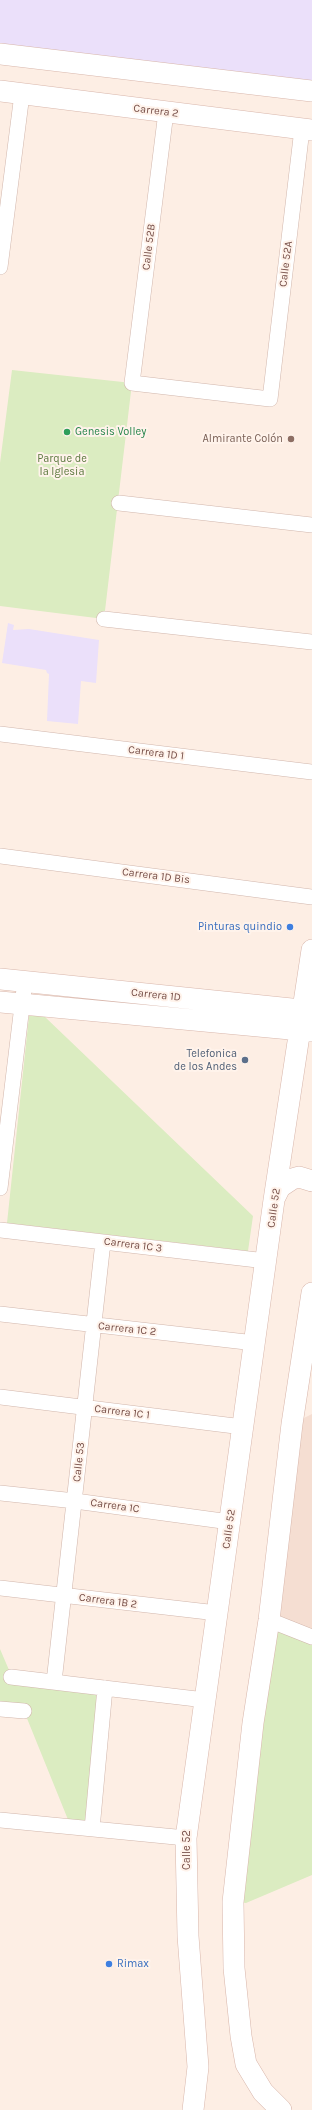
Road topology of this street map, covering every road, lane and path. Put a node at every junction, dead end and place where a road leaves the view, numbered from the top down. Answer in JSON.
{"nodes":[{"id":1,"x":0,"y":54,"type":"edge"},
{"id":2,"x":0,"y":91,"type":"edge"},
{"id":3,"x":312,"y":91,"type":"edge"},
{"id":4,"x":22,"y":94,"type":"junction"},
{"id":5,"x":166,"y":112,"type":"junction"},
{"id":6,"x":307,"y":130,"type":"edge"},
{"id":7,"x":0,"y":267,"type":"edge"},
{"id":8,"x":270,"y":399,"type":"joint"},
{"id":9,"x":119,"y":503,"type":"dead end"},
{"id":10,"x":312,"y":525,"type":"edge"},
{"id":11,"x":104,"y":619,"type":"dead end"},
{"id":12,"x":312,"y":642,"type":"edge"},
{"id":13,"x":0,"y":734,"type":"edge"},
{"id":14,"x":312,"y":772,"type":"edge"},
{"id":15,"x":0,"y":856,"type":"edge"},
{"id":16,"x":312,"y":897,"type":"edge"},
{"id":17,"x":312,"y":950,"type":"edge"},
{"id":18,"x":0,"y":979,"type":"edge"},
{"id":19,"x":25,"y":981,"type":"junction"},
{"id":20,"x":0,"y":1002,"type":"edge"},
{"id":21,"x":23,"y":1004,"type":"junction"},
{"id":22,"x":308,"y":1019,"type":"edge"},
{"id":23,"x":312,"y":1181,"type":"edge"},
{"id":24,"x":0,"y":1188,"type":"edge"},
{"id":25,"x":274,"y":1200,"type":"junction"},
{"id":26,"x":0,"y":1230,"type":"edge"},
{"id":27,"x":103,"y":1242,"type":"junction"},
{"id":28,"x":266,"y":1260,"type":"junction"},
{"id":29,"x":312,"y":1293,"type":"edge"},
{"id":30,"x":0,"y":1314,"type":"edge"},
{"id":31,"x":93,"y":1326,"type":"junction"},
{"id":32,"x":255,"y":1343,"type":"junction"},
{"id":33,"x":0,"y":1397,"type":"edge"},
{"id":34,"x":84,"y":1407,"type":"junction"},
{"id":35,"x":243,"y":1427,"type":"junction"},
{"id":36,"x":0,"y":1493,"type":"edge"},
{"id":37,"x":75,"y":1501,"type":"junction"},
{"id":38,"x":230,"y":1522,"type":"junction"},
{"id":39,"x":0,"y":1588,"type":"edge"},
{"id":40,"x":63,"y":1596,"type":"junction"},
{"id":41,"x":217,"y":1614,"type":"junction"},
{"id":42,"x":269,"y":1620,"type":"junction"},
{"id":43,"x":312,"y":1637,"type":"edge"},
{"id":44,"x":12,"y":1677,"type":"dead end"},
{"id":45,"x":54,"y":1682,"type":"junction"},
{"id":46,"x":106,"y":1688,"type":"junction"},
{"id":47,"x":205,"y":1700,"type":"junction"},
{"id":48,"x":0,"y":1709,"type":"edge"},
{"id":49,"x":24,"y":1711,"type":"dead end"},
{"id":50,"x":0,"y":1820,"type":"edge"},
{"id":51,"x":92,"y":1829,"type":"junction"},
{"id":52,"x":186,"y":1838,"type":"junction"},
{"id":53,"x":193,"y":2110,"type":"edge"},
{"id":54,"x":281,"y":2110,"type":"edge"}],
"edges":[{"from":1,"to":3,"type":"main road"},
{"from":2,"to":4,"type":"main road","name":"Carrera 2"},
{"from":4,"to":5,"type":"main road","name":"Carrera 2"},
{"from":4,"to":7,"type":"street"},
{"from":5,"to":6,"type":"main road","name":"Carrera 2"},
{"from":5,"to":8,"type":"street","name":"Calle 52B"},
{"from":6,"to":8,"type":"street","name":"Calle 52A"},
{"from":9,"to":10,"type":"street"},
{"from":11,"to":12,"type":"street"},
{"from":13,"to":14,"type":"street","name":"Carrera 1D 1"},
{"from":15,"to":16,"type":"street","name":"Carrera 1D Bis"},
{"from":17,"to":22,"type":"main road","name":"Calle 52"},
{"from":18,"to":19,"type":"main road","name":"Carrera 1D"},
{"from":19,"to":21,"type":"street"},
{"from":19,"to":22,"type":"main road","name":"Carrera 1D"},
{"from":20,"to":21,"type":"main road","name":"Carrera 1D"},
{"from":21,"to":22,"type":"main road","name":"Carrera 1D"},
{"from":21,"to":24,"type":"street"},
{"from":22,"to":25,"type":"main road","name":"Calle 52"},
{"from":23,"to":25,"type":"main road"},
{"from":25,"to":28,"type":"main road","name":"Calle 52"},
{"from":26,"to":27,"type":"street","name":"Carrera 1C 3"},
{"from":27,"to":28,"type":"street","name":"Carrera 1C 3"},
{"from":27,"to":31,"type":"street","name":"Calle 53"},
{"from":28,"to":32,"type":"main road","name":"Calle 52"},
{"from":29,"to":42,"type":"main road"},
{"from":30,"to":31,"type":"street","name":"Carrera 1C 2"},
{"from":31,"to":32,"type":"street","name":"Carrera 1C 2"},
{"from":31,"to":34,"type":"street","name":"Calle 53"},
{"from":32,"to":35,"type":"main road","name":"Calle 52"},
{"from":33,"to":34,"type":"street","name":"Carrera 1C 1"},
{"from":34,"to":35,"type":"street","name":"Carrera 1C 1"},
{"from":34,"to":37,"type":"street","name":"Calle 53"},
{"from":35,"to":38,"type":"main road","name":"Calle 52"},
{"from":36,"to":37,"type":"street","name":"Carrera 1C"},
{"from":37,"to":38,"type":"street","name":"Carrera 1C"},
{"from":37,"to":40,"type":"street","name":"Calle 53"},
{"from":38,"to":41,"type":"main road","name":"Calle 52"},
{"from":39,"to":40,"type":"street","name":"Carrera 1B 2"},
{"from":40,"to":41,"type":"street","name":"Carrera 1B 2"},
{"from":40,"to":45,"type":"street","name":"Calle 53"},
{"from":41,"to":47,"type":"main road","name":"Calle 52"},
{"from":42,"to":43,"type":"street"},
{"from":42,"to":54,"type":"main road"},
{"from":44,"to":45,"type":"street"},
{"from":45,"to":46,"type":"street"},
{"from":46,"to":47,"type":"street"},
{"from":46,"to":51,"type":"street"},
{"from":47,"to":52,"type":"main road","name":"Calle 52"},
{"from":48,"to":49,"type":"street"},
{"from":50,"to":51,"type":"street"},
{"from":51,"to":52,"type":"street"},
{"from":52,"to":53,"type":"main road","name":"Calle 52"}]}
